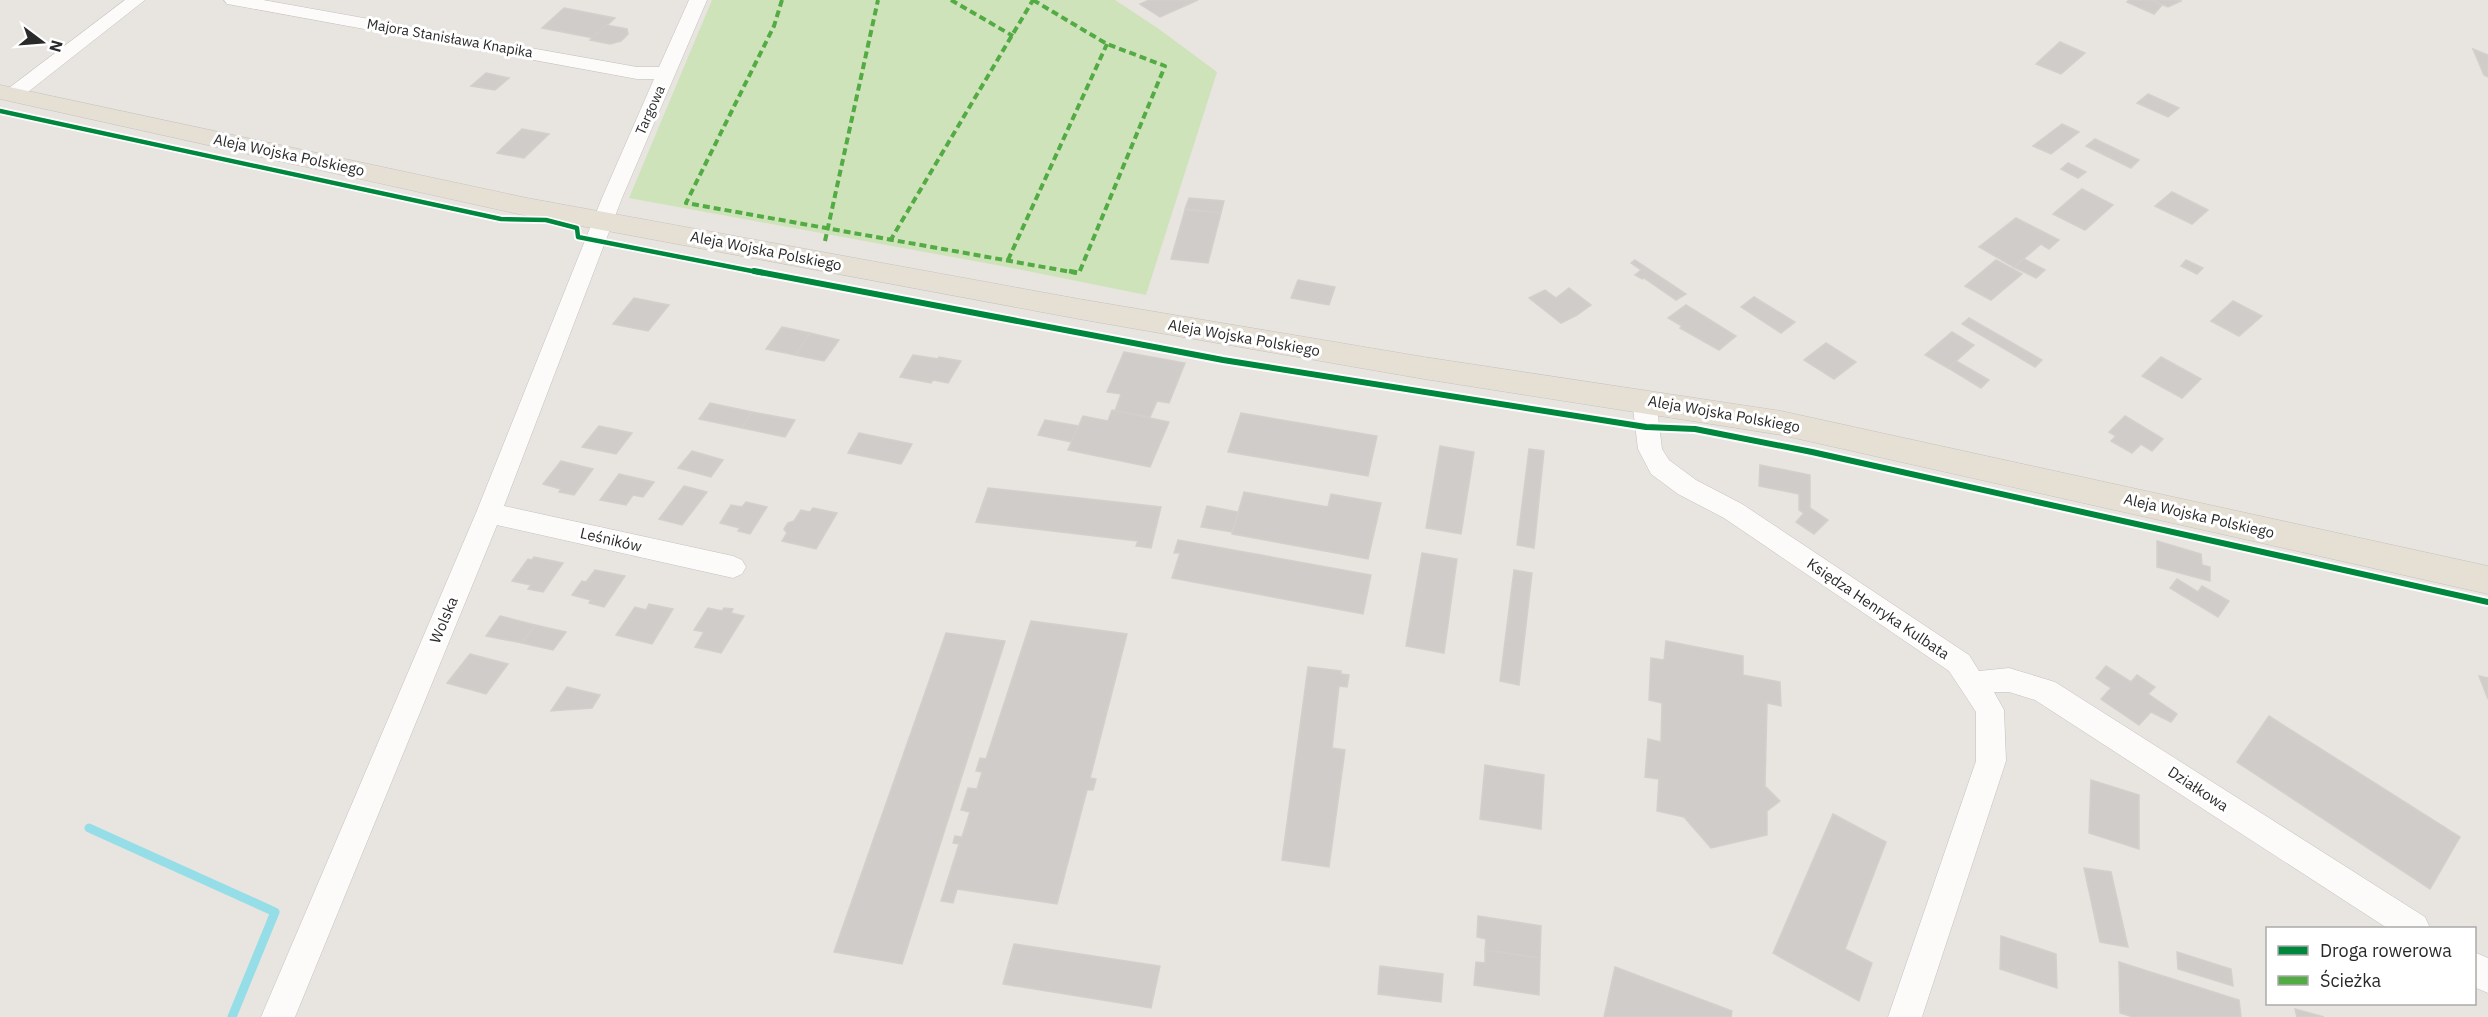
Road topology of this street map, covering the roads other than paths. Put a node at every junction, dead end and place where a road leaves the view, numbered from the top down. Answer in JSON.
{"nodes":[{"id":1,"x":136,"y":0,"type":"edge"},
{"id":2,"x":233,"y":0,"type":"edge"},
{"id":3,"x":698,"y":0,"type":"edge"},
{"id":4,"x":666,"y":73,"type":"junction"},
{"id":5,"x":6,"y":94,"type":"edge"},
{"id":6,"x":603,"y":220,"type":"junction"},
{"id":7,"x":1644,"y":400,"type":"junction"},
{"id":8,"x":489,"y":513,"type":"junction"},
{"id":9,"x":733,"y":567,"type":"dead end"},
{"id":10,"x":2488,"y":580,"type":"edge"},
{"id":11,"x":1973,"y":684,"type":"junction"},
{"id":12,"x":2412,"y":927,"type":"edge"},
{"id":13,"x":278,"y":1017,"type":"edge"},
{"id":14,"x":1905,"y":1017,"type":"edge"}],
"edges":[{"from":1,"to":5,"type":"street"},
{"from":2,"to":4,"type":"street","name":"Majora Stanisława Knapika"},
{"from":3,"to":4,"type":"street","name":"Targowa"},
{"from":4,"to":6,"type":"street","name":"Targowa"},
{"from":5,"to":6,"type":"main road","name":"Aleja Wojska Polskiego"},
{"from":6,"to":7,"type":"main road","name":"Aleja Wojska Polskiego"},
{"from":6,"to":8,"type":"street","name":"Wolska"},
{"from":7,"to":10,"type":"main road","name":"Aleja Wojska Polskiego"},
{"from":7,"to":11,"type":"street","name":"Księdza Henryka Kulbata"},
{"from":8,"to":9,"type":"street","name":"Leśników"},
{"from":8,"to":13,"type":"street","name":"Wolska"},
{"from":11,"to":12,"type":"street","name":"Działkowa"},
{"from":11,"to":14,"type":"street","name":"Księdza Henryka Kulbata"}]}
